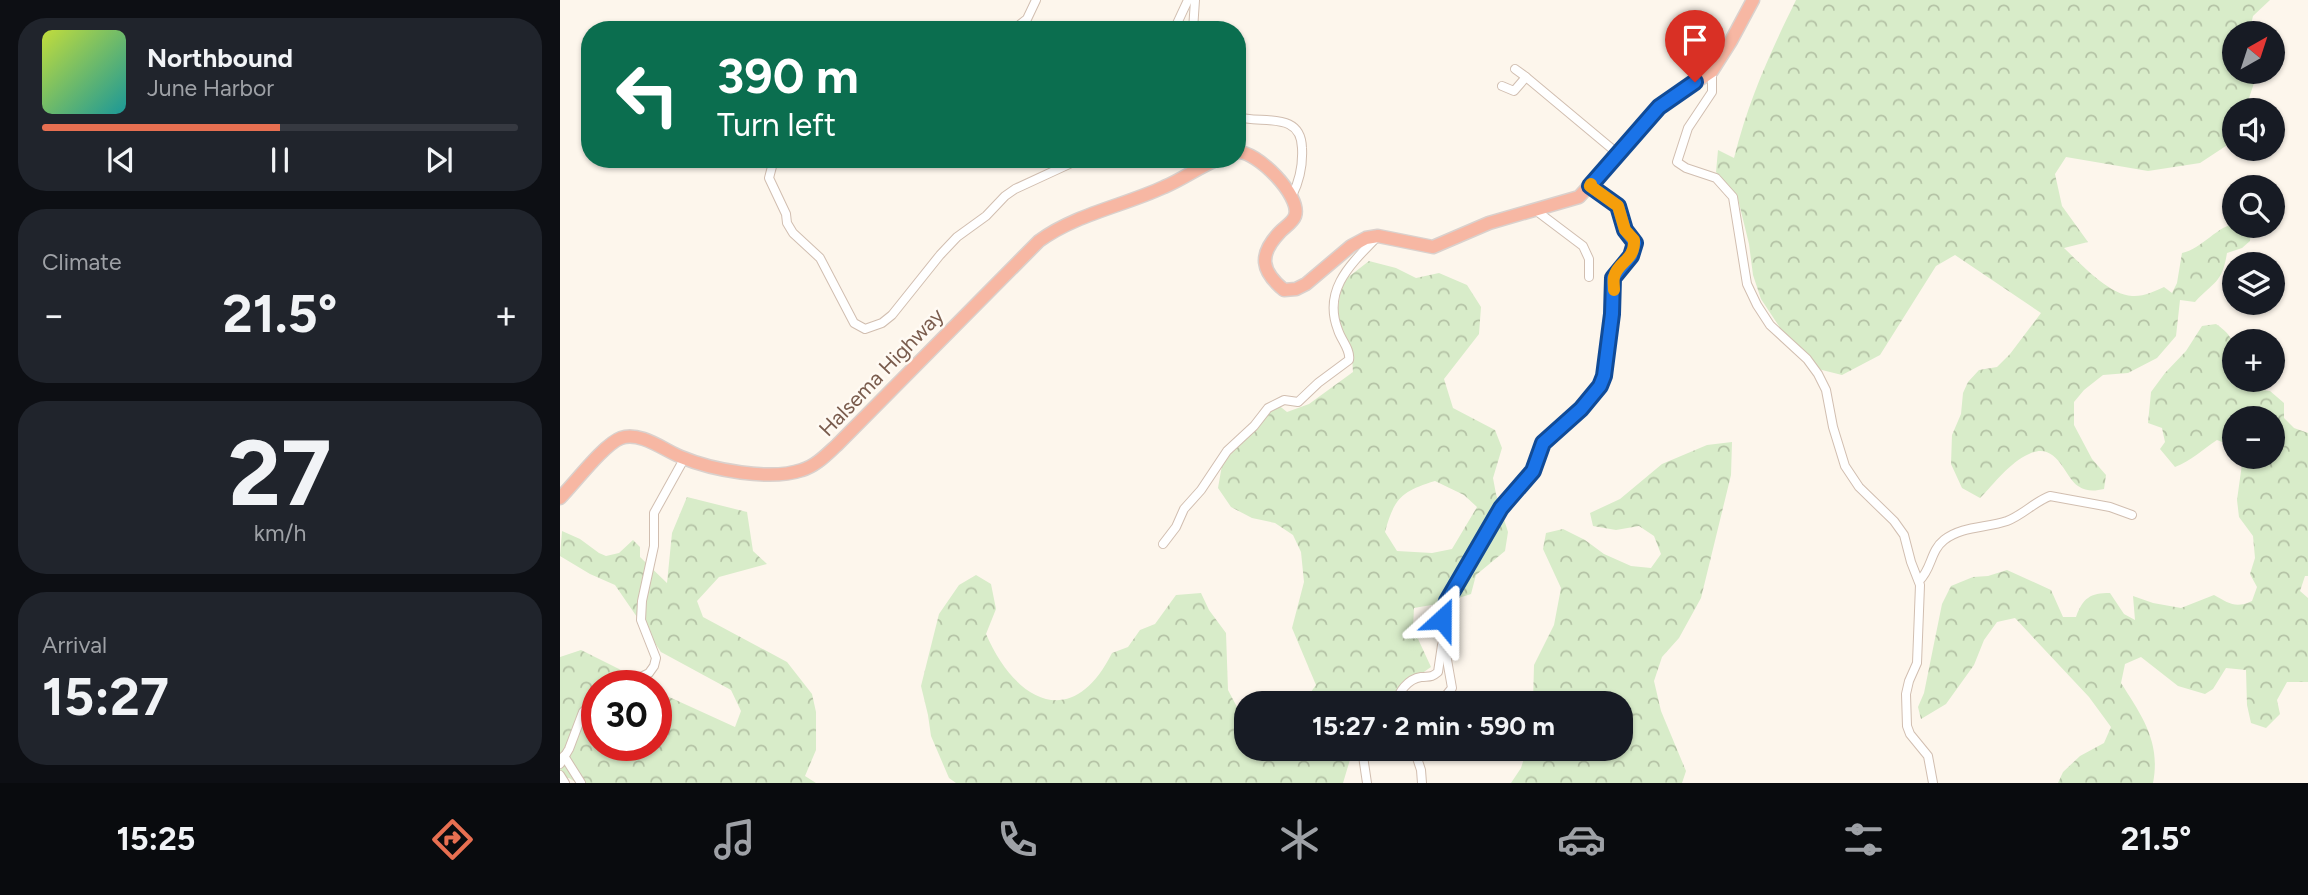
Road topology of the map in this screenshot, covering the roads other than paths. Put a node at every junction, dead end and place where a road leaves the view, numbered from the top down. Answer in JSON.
{"nodes":[{"id":1,"x":1036,"y":0,"type":"edge"},
{"id":2,"x":1188,"y":0,"type":"edge"},
{"id":3,"x":1195,"y":0,"type":"edge"},
{"id":4,"x":1753,"y":0,"type":"edge"},
{"id":5,"x":1024,"y":21,"type":"edge"},
{"id":6,"x":1178,"y":21,"type":"edge"},
{"id":7,"x":1194,"y":21,"type":"edge"},
{"id":8,"x":1515,"y":69,"type":"dead end"},
{"id":9,"x":1712,"y":71,"type":"junction"},
{"id":10,"x":1526,"y":77,"type":"junction"},
{"id":11,"x":1502,"y":86,"type":"dead end"},
{"id":12,"x":1246,"y":118,"type":"edge"},
{"id":13,"x":1246,"y":152,"type":"edge"},
{"id":14,"x":1618,"y":153,"type":"junction"},
{"id":15,"x":772,"y":168,"type":"edge"},
{"id":16,"x":1060,"y":168,"type":"edge"},
{"id":17,"x":1198,"y":168,"type":"edge"},
{"id":18,"x":1590,"y":186,"type":"junction"},
{"id":19,"x":1292,"y":196,"type":"junction"},
{"id":20,"x":1534,"y":209,"type":"junction"},
{"id":21,"x":1378,"y":236,"type":"junction"},
{"id":22,"x":1589,"y":276,"type":"dead end"},
{"id":23,"x":684,"y":458,"type":"junction"},
{"id":24,"x":560,"y":498,"type":"edge"},
{"id":25,"x":2132,"y":516,"type":"dead end"},
{"id":26,"x":1163,"y":544,"type":"dead end"},
{"id":27,"x":1919,"y":581,"type":"junction"},
{"id":28,"x":1443,"y":637,"type":"junction"},
{"id":29,"x":652,"y":670,"type":"edge"},
{"id":30,"x":1401,"y":691,"type":"edge"},
{"id":31,"x":1450,"y":691,"type":"edge"},
{"id":32,"x":581,"y":717,"type":"edge"},
{"id":33,"x":562,"y":760,"type":"edge"},
{"id":34,"x":1364,"y":761,"type":"edge"},
{"id":35,"x":1418,"y":761,"type":"edge"},
{"id":36,"x":560,"y":775,"type":"edge"},
{"id":37,"x":565,"y":783,"type":"edge"},
{"id":38,"x":581,"y":783,"type":"edge"},
{"id":39,"x":1367,"y":783,"type":"edge"},
{"id":40,"x":1422,"y":783,"type":"edge"},
{"id":41,"x":1933,"y":783,"type":"edge"}],
"edges":[{"from":1,"to":5,"type":"street"},
{"from":2,"to":6,"type":"street"},
{"from":3,"to":7,"type":"street"},
{"from":4,"to":9,"type":"highway"},
{"from":8,"to":10,"type":"street"},
{"from":9,"to":14,"type":"highway"},
{"from":9,"to":27,"type":"street"},
{"from":10,"to":11,"type":"street"},
{"from":10,"to":14,"type":"street"},
{"from":12,"to":19,"type":"street"},
{"from":13,"to":19,"type":"highway"},
{"from":14,"to":18,"type":"highway"},
{"from":15,"to":16,"type":"street"},
{"from":17,"to":23,"type":"highway","name":"Halsema Highway"},
{"from":18,"to":20,"type":"highway"},
{"from":18,"to":28,"type":"street"},
{"from":19,"to":21,"type":"highway"},
{"from":20,"to":21,"type":"highway"},
{"from":20,"to":22,"type":"street"},
{"from":21,"to":26,"type":"street"},
{"from":23,"to":24,"type":"highway","name":"Halsema Highway"},
{"from":23,"to":29,"type":"street"},
{"from":25,"to":27,"type":"street"},
{"from":27,"to":41,"type":"street"},
{"from":28,"to":30,"type":"street"},
{"from":28,"to":31,"type":"street"},
{"from":32,"to":33,"type":"street"},
{"from":33,"to":38,"type":"street"},
{"from":34,"to":39,"type":"street"},
{"from":35,"to":40,"type":"street"},
{"from":36,"to":37,"type":"street"}]}
